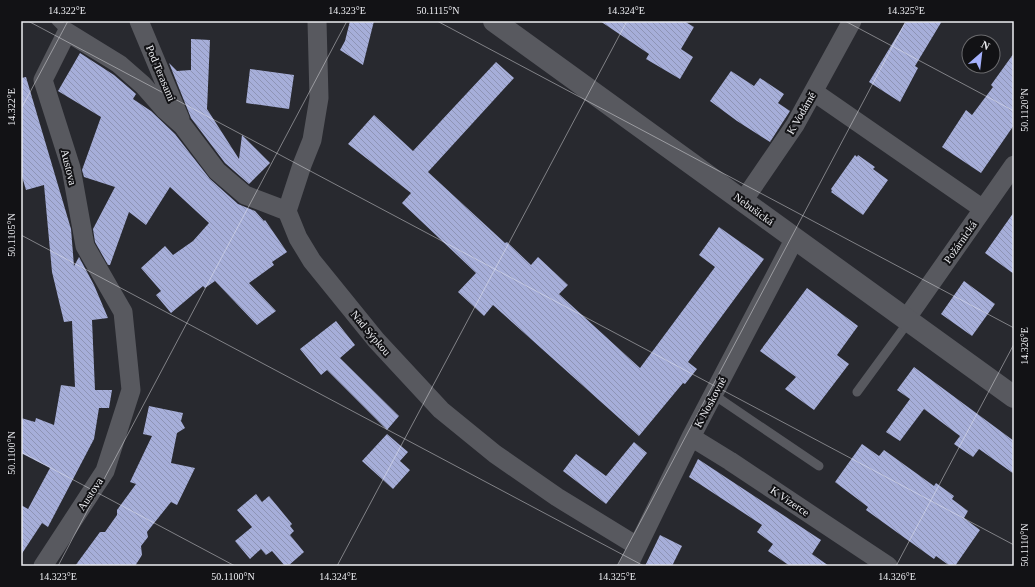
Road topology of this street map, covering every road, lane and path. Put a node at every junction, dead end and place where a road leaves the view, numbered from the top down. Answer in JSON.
{"nodes":[{"id":1,"x":139,"y":21,"type":"edge"},
{"id":2,"x":317,"y":21,"type":"edge"},
{"id":3,"x":494,"y":21,"type":"edge"},
{"id":4,"x":852,"y":21,"type":"edge"},
{"id":5,"x":62,"y":26,"type":"edge"},
{"id":6,"x":814,"y":92,"type":"junction"},
{"id":7,"x":183,"y":126,"type":"junction"},
{"id":8,"x":1014,"y":165,"type":"edge"},
{"id":9,"x":743,"y":201,"type":"junction"},
{"id":10,"x":983,"y":209,"type":"junction"},
{"id":11,"x":287,"y":211,"type":"junction"},
{"id":12,"x":795,"y":238,"type":"junction"},
{"id":13,"x":907,"y":320,"type":"junction"},
{"id":14,"x":857,"y":392,"type":"dead end"},
{"id":15,"x":714,"y":395,"type":"junction"},
{"id":16,"x":1014,"y":397,"type":"edge"},
{"id":17,"x":692,"y":437,"type":"junction"},
{"id":18,"x":819,"y":466,"type":"dead end"},
{"id":19,"x":637,"y":546,"type":"junction"},
{"id":20,"x":43,"y":566,"type":"edge"},
{"id":21,"x":628,"y":566,"type":"edge"},
{"id":22,"x":888,"y":566,"type":"edge"}],
"edges":[{"from":1,"to":7,"type":"street","name":"Pod Terasami"},
{"from":2,"to":11,"type":"street"},
{"from":3,"to":9,"type":"street","name":"Nebušická"},
{"from":4,"to":6,"type":"street","name":"K Vodárně"},
{"from":5,"to":7,"type":"street","name":"Austova"},
{"from":5,"to":20,"type":"street","name":"Austova"},
{"from":6,"to":9,"type":"street","name":"K Vodárně"},
{"from":6,"to":10,"type":"street"},
{"from":7,"to":11,"type":"street","name":"Austova"},
{"from":8,"to":10,"type":"street","name":"Požárnická"},
{"from":9,"to":12,"type":"street","name":"Nebušická"},
{"from":10,"to":13,"type":"street","name":"Požárnická"},
{"from":11,"to":19,"type":"street","name":"Nad Sýpkou"},
{"from":12,"to":13,"type":"street","name":"Nebušická"},
{"from":12,"to":15,"type":"street","name":"K Noskovně"},
{"from":13,"to":14,"type":"lane"},
{"from":13,"to":16,"type":"street","name":"Nebušická"},
{"from":15,"to":17,"type":"street","name":"K Noskovně"},
{"from":15,"to":18,"type":"lane"},
{"from":17,"to":19,"type":"street","name":"K Noskovně"},
{"from":17,"to":22,"type":"street","name":"K Vizerce"},
{"from":19,"to":21,"type":"street","name":"K Noskovně"}]}
